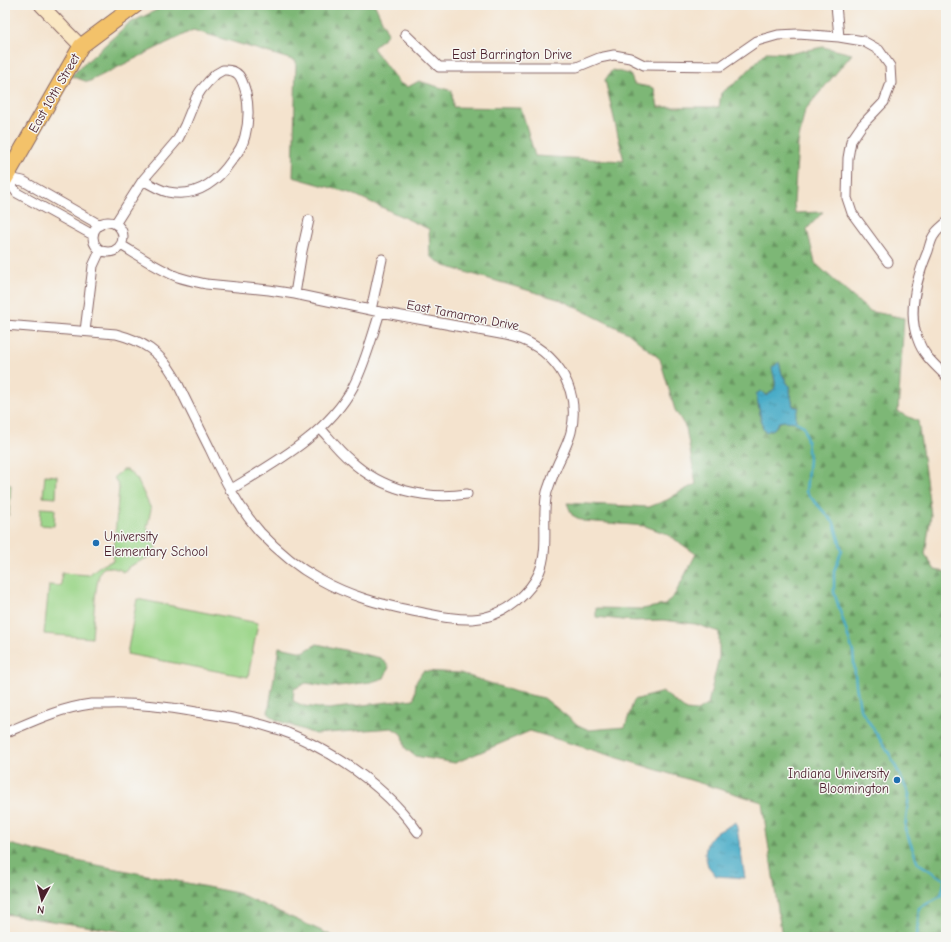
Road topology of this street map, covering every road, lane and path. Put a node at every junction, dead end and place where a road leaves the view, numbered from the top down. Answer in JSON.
{"nodes":[{"id":1,"x":41,"y":5,"type":"edge"},
{"id":2,"x":136,"y":5,"type":"edge"},
{"id":3,"x":836,"y":5,"type":"edge"},
{"id":4,"x":405,"y":34,"type":"dead end"},
{"id":5,"x":839,"y":37,"type":"junction"},
{"id":6,"x":82,"y":46,"type":"junction"},
{"id":7,"x":5,"y":178,"type":"edge"},
{"id":8,"x":143,"y":180,"type":"junction"},
{"id":9,"x":309,"y":220,"type":"dead end"},
{"id":10,"x":946,"y":223,"type":"edge"},
{"id":11,"x":116,"y":224,"type":"junction"},
{"id":12,"x":100,"y":225,"type":"junction"},
{"id":13,"x":93,"y":235,"type":"junction"},
{"id":14,"x":121,"y":245,"type":"junction"},
{"id":15,"x":100,"y":251,"type":"junction"},
{"id":16,"x":382,"y":259,"type":"dead end"},
{"id":17,"x":888,"y":262,"type":"dead end"},
{"id":18,"x":295,"y":294,"type":"junction"},
{"id":19,"x":371,"y":310,"type":"junction"},
{"id":20,"x":380,"y":312,"type":"junction"},
{"id":21,"x":5,"y":325,"type":"edge"},
{"id":22,"x":85,"y":331,"type":"junction"},
{"id":23,"x":946,"y":376,"type":"edge"},
{"id":24,"x":321,"y":429,"type":"junction"},
{"id":25,"x":230,"y":490,"type":"junction"},
{"id":26,"x":467,"y":494,"type":"dead end"},
{"id":27,"x":5,"y":733,"type":"edge"},
{"id":28,"x":418,"y":832,"type":"dead end"}],
"edges":[{"from":1,"to":6,"type":"main road"},
{"from":2,"to":6,"type":"main road","name":"East 10th Street"},
{"from":3,"to":5,"type":"street"},
{"from":4,"to":5,"type":"street","name":"East Barrington Drive"},
{"from":5,"to":17,"type":"street","name":"East Barrington Drive"},
{"from":6,"to":7,"type":"main road","name":"East 10th Street"},
{"from":7,"to":12,"type":"street"},
{"from":7,"to":13,"type":"street"},
{"from":8,"to":8,"type":"street"},
{"from":8,"to":11,"type":"street"},
{"from":9,"to":18,"type":"street"},
{"from":10,"to":23,"type":"street"},
{"from":11,"to":12,"type":"street"},
{"from":11,"to":14,"type":"street"},
{"from":12,"to":13,"type":"street"},
{"from":13,"to":15,"type":"street"},
{"from":14,"to":15,"type":"street"},
{"from":14,"to":18,"type":"street","name":"East Tamarron Drive"},
{"from":15,"to":22,"type":"street"},
{"from":16,"to":19,"type":"street"},
{"from":18,"to":19,"type":"street","name":"East Tamarron Drive"},
{"from":19,"to":20,"type":"street","name":"East Tamarron Drive"},
{"from":20,"to":24,"type":"street"},
{"from":20,"to":25,"type":"street","name":"East Tamarron Drive"},
{"from":21,"to":22,"type":"street","name":"East Tamarron Drive"},
{"from":22,"to":25,"type":"street","name":"East Tamarron Drive"},
{"from":24,"to":25,"type":"street"},
{"from":24,"to":26,"type":"street"},
{"from":27,"to":28,"type":"street"}]}
